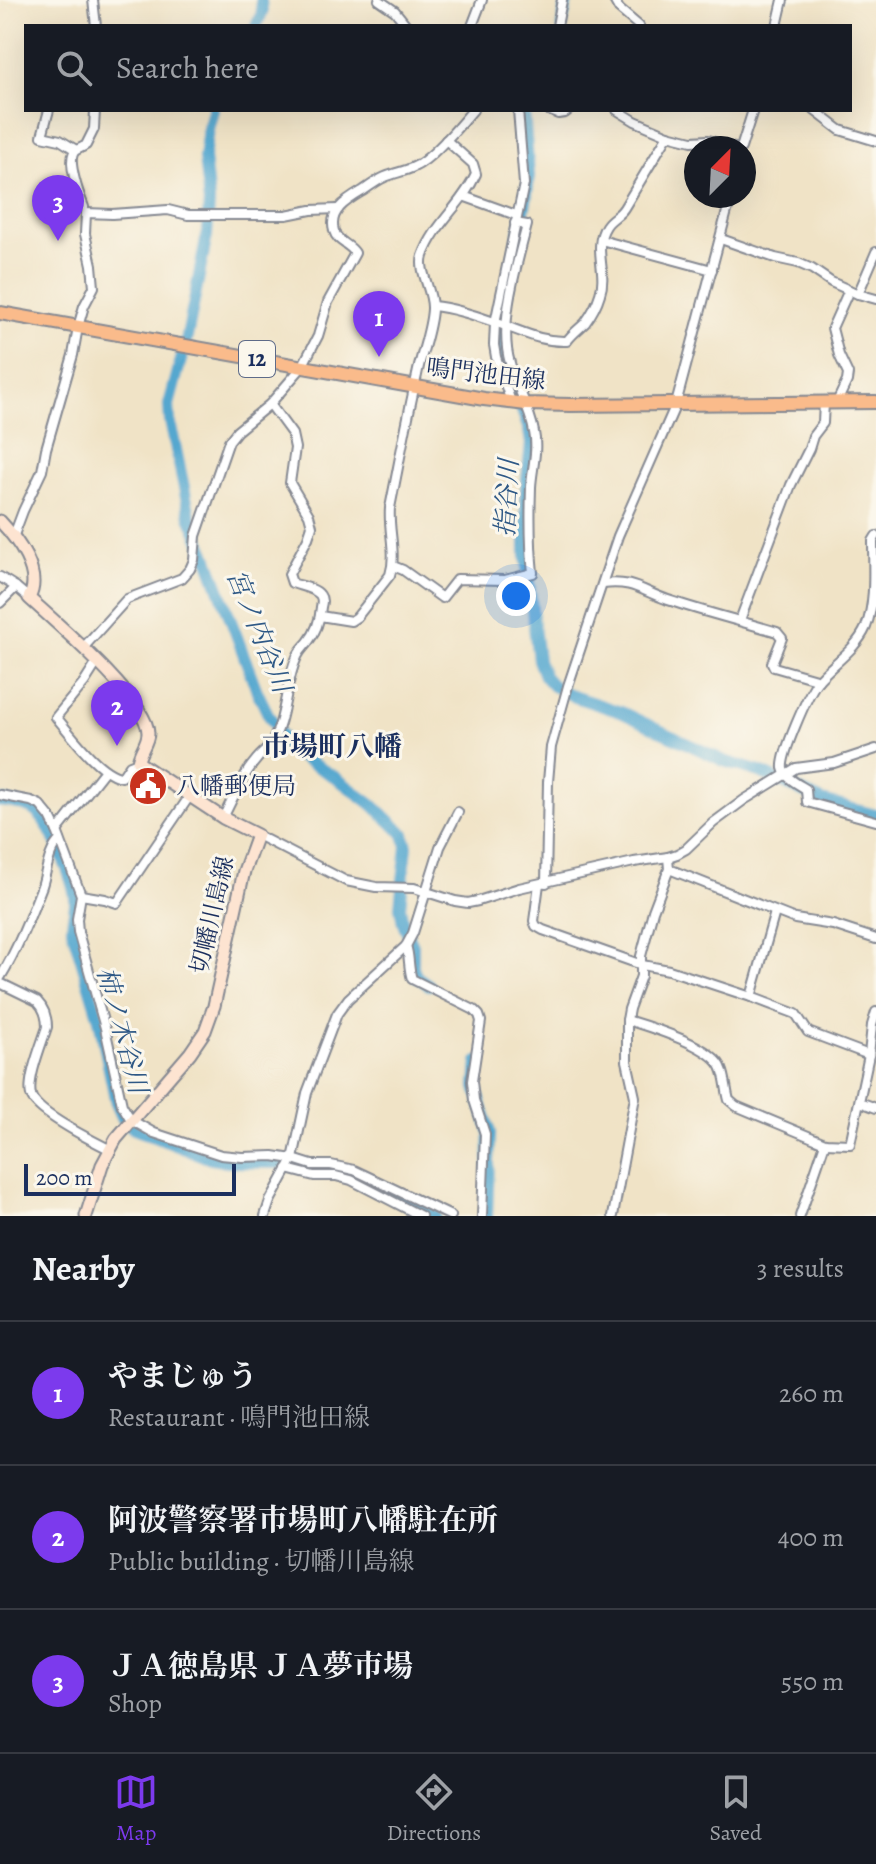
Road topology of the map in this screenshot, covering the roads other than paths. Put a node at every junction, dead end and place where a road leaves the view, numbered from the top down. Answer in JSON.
{"nodes":[{"id":1,"x":93,"y":0,"type":"edge"},
{"id":2,"x":379,"y":0,"type":"edge"},
{"id":3,"x":482,"y":0,"type":"edge"},
{"id":4,"x":562,"y":0,"type":"edge"},
{"id":5,"x":614,"y":0,"type":"edge"},
{"id":6,"x":783,"y":0,"type":"edge"},
{"id":7,"x":96,"y":24,"type":"edge"},
{"id":8,"x":405,"y":24,"type":"edge"},
{"id":9,"x":473,"y":24,"type":"edge"},
{"id":10,"x":557,"y":24,"type":"edge"},
{"id":11,"x":637,"y":24,"type":"edge"},
{"id":12,"x":777,"y":24,"type":"edge"},
{"id":13,"x":48,"y":112,"type":"edge"},
{"id":14,"x":95,"y":112,"type":"edge"},
{"id":15,"x":471,"y":112,"type":"edge"},
{"id":16,"x":518,"y":112,"type":"edge"},
{"id":17,"x":621,"y":112,"type":"edge"},
{"id":18,"x":752,"y":112,"type":"edge"},
{"id":19,"x":817,"y":112,"type":"edge"},
{"id":20,"x":668,"y":135,"type":"junction"},
{"id":21,"x":745,"y":136,"type":"edge"},
{"id":22,"x":684,"y":139,"type":"edge"},
{"id":23,"x":446,"y":140,"type":"junction"},
{"id":24,"x":876,"y":141,"type":"edge"},
{"id":25,"x":76,"y":150,"type":"junction"},
{"id":26,"x":463,"y":196,"type":"junction"},
{"id":27,"x":84,"y":207,"type":"dead end"},
{"id":28,"x":728,"y":208,"type":"edge"},
{"id":29,"x":338,"y":209,"type":"junction"},
{"id":30,"x":519,"y":221,"type":"junction"},
{"id":31,"x":721,"y":239,"type":"junction"},
{"id":32,"x":601,"y":240,"type":"junction"},
{"id":33,"x":876,"y":252,"type":"edge"},
{"id":34,"x":712,"y":270,"type":"junction"},
{"id":35,"x":854,"y":292,"type":"junction"},
{"id":36,"x":876,"y":299,"type":"edge"},
{"id":37,"x":432,"y":306,"type":"junction"},
{"id":38,"x":0,"y":313,"type":"edge"},
{"id":39,"x":501,"y":325,"type":"junction"},
{"id":40,"x":78,"y":327,"type":"junction"},
{"id":41,"x":302,"y":367,"type":"junction"},
{"id":42,"x":414,"y":387,"type":"junction"},
{"id":43,"x":831,"y":402,"type":"junction"},
{"id":44,"x":876,"y":402,"type":"edge"},
{"id":45,"x":519,"y":403,"type":"junction"},
{"id":46,"x":270,"y":404,"type":"junction"},
{"id":47,"x":676,"y":404,"type":"junction"},
{"id":48,"x":0,"y":521,"type":"edge"},
{"id":49,"x":14,"y":535,"type":"junction"},
{"id":50,"x":876,"y":536,"type":"edge"},
{"id":51,"x":393,"y":566,"type":"junction"},
{"id":52,"x":0,"y":577,"type":"edge"},
{"id":53,"x":603,"y":584,"type":"junction"},
{"id":54,"x":16,"y":587,"type":"junction"},
{"id":55,"x":29,"y":598,"type":"junction"},
{"id":56,"x":0,"y":603,"type":"edge"},
{"id":57,"x":320,"y":616,"type":"junction"},
{"id":58,"x":740,"y":620,"type":"junction"},
{"id":59,"x":83,"y":648,"type":"junction"},
{"id":60,"x":98,"y":661,"type":"junction"},
{"id":61,"x":818,"y":681,"type":"junction"},
{"id":62,"x":876,"y":749,"type":"edge"},
{"id":63,"x":138,"y":762,"type":"junction"},
{"id":64,"x":105,"y":770,"type":"junction"},
{"id":65,"x":780,"y":777,"type":"junction"},
{"id":66,"x":0,"y":795,"type":"edge"},
{"id":67,"x":189,"y":797,"type":"junction"},
{"id":68,"x":458,"y":812,"type":"dead end"},
{"id":69,"x":223,"y":818,"type":"junction"},
{"id":70,"x":876,"y":821,"type":"edge"},
{"id":71,"x":257,"y":835,"type":"junction"},
{"id":72,"x":57,"y":839,"type":"junction"},
{"id":73,"x":668,"y":857,"type":"junction"},
{"id":74,"x":669,"y":869,"type":"junction"},
{"id":75,"x":543,"y":883,"type":"junction"},
{"id":76,"x":425,"y":890,"type":"junction"},
{"id":77,"x":81,"y":895,"type":"junction"},
{"id":78,"x":775,"y":912,"type":"junction"},
{"id":79,"x":876,"y":939,"type":"edge"},
{"id":80,"x":407,"y":944,"type":"junction"},
{"id":81,"x":642,"y":965,"type":"junction"},
{"id":82,"x":0,"y":980,"type":"edge"},
{"id":83,"x":751,"y":997,"type":"junction"},
{"id":84,"x":876,"y":1012,"type":"edge"},
{"id":85,"x":627,"y":1020,"type":"junction"},
{"id":86,"x":869,"y":1055,"type":"junction"},
{"id":87,"x":860,"y":1102,"type":"junction"},
{"id":88,"x":876,"y":1108,"type":"edge"},
{"id":89,"x":129,"y":1123,"type":"junction"},
{"id":90,"x":825,"y":1143,"type":"junction"},
{"id":91,"x":109,"y":1149,"type":"junction"},
{"id":92,"x":290,"y":1164,"type":"junction"},
{"id":93,"x":86,"y":1216,"type":"edge"},
{"id":94,"x":265,"y":1216,"type":"edge"},
{"id":95,"x":421,"y":1216,"type":"edge"},
{"id":96,"x":451,"y":1216,"type":"edge"},
{"id":97,"x":482,"y":1216,"type":"edge"},
{"id":98,"x":613,"y":1216,"type":"edge"},
{"id":99,"x":800,"y":1216,"type":"edge"}],
"edges":[{"from":1,"to":7,"type":"street"},
{"from":2,"to":8,"type":"street"},
{"from":3,"to":9,"type":"street"},
{"from":4,"to":10,"type":"street"},
{"from":5,"to":11,"type":"street"},
{"from":6,"to":12,"type":"street"},
{"from":13,"to":25,"type":"street"},
{"from":14,"to":25,"type":"street"},
{"from":15,"to":23,"type":"street"},
{"from":16,"to":30,"type":"street"},
{"from":17,"to":20,"type":"street"},
{"from":18,"to":21,"type":"street"},
{"from":19,"to":24,"type":"street"},
{"from":20,"to":22,"type":"street"},
{"from":20,"to":32,"type":"street"},
{"from":23,"to":26,"type":"street"},
{"from":23,"to":29,"type":"street"},
{"from":25,"to":27,"type":"street"},
{"from":26,"to":30,"type":"street"},
{"from":26,"to":37,"type":"street"},
{"from":28,"to":31,"type":"street"},
{"from":29,"to":40,"type":"street"},
{"from":29,"to":41,"type":"street"},
{"from":30,"to":39,"type":"street"},
{"from":31,"to":34,"type":"street"},
{"from":31,"to":35,"type":"street"},
{"from":32,"to":34,"type":"street"},
{"from":32,"to":39,"type":"street"},
{"from":33,"to":35,"type":"street"},
{"from":34,"to":47,"type":"street"},
{"from":35,"to":36,"type":"street"},
{"from":35,"to":43,"type":"street"},
{"from":37,"to":39,"type":"street"},
{"from":37,"to":42,"type":"street"},
{"from":38,"to":40,"type":"main road","name":"鳴門池田線","number":"12"},
{"from":39,"to":45,"type":"street"},
{"from":39,"to":45,"type":"street"},
{"from":40,"to":41,"type":"main road","name":"鳴門池田線","number":"12"},
{"from":40,"to":49,"type":"street"},
{"from":41,"to":42,"type":"main road","name":"鳴門池田線","number":"12"},
{"from":41,"to":46,"type":"street"},
{"from":42,"to":45,"type":"main road","name":"鳴門池田線","number":"12"},
{"from":42,"to":51,"type":"street"},
{"from":43,"to":44,"type":"main road","name":"鳴門池田線","number":"12"},
{"from":43,"to":47,"type":"main road","name":"鳴門池田線","number":"12"},
{"from":43,"to":58,"type":"street"},
{"from":45,"to":47,"type":"main road","name":"鳴門池田線","number":"12"},
{"from":45,"to":51,"type":"street"},
{"from":46,"to":57,"type":"street"},
{"from":46,"to":59,"type":"street"},
{"from":47,"to":53,"type":"street"},
{"from":48,"to":49,"type":"main road"},
{"from":49,"to":55,"type":"main road"},
{"from":50,"to":61,"type":"street"},
{"from":51,"to":57,"type":"street"},
{"from":52,"to":54,"type":"street"},
{"from":53,"to":58,"type":"street"},
{"from":53,"to":75,"type":"street"},
{"from":54,"to":55,"type":"street"},
{"from":54,"to":56,"type":"street"},
{"from":55,"to":59,"type":"main road"},
{"from":57,"to":69,"type":"street"},
{"from":58,"to":61,"type":"street"},
{"from":59,"to":60,"type":"main road"},
{"from":60,"to":63,"type":"main road"},
{"from":60,"to":64,"type":"street"},
{"from":61,"to":65,"type":"street"},
{"from":62,"to":65,"type":"street"},
{"from":63,"to":64,"type":"street"},
{"from":63,"to":67,"type":"main road","name":"切幡川島線"},
{"from":64,"to":72,"type":"street"},
{"from":65,"to":70,"type":"street"},
{"from":65,"to":73,"type":"street"},
{"from":66,"to":72,"type":"street"},
{"from":67,"to":69,"type":"main road","name":"切幡川島線"},
{"from":67,"to":77,"type":"street"},
{"from":68,"to":76,"type":"street"},
{"from":69,"to":71,"type":"main road","name":"切幡川島線"},
{"from":71,"to":76,"type":"street"},
{"from":71,"to":89,"type":"main road","name":"切幡川島線"},
{"from":72,"to":77,"type":"street"},
{"from":72,"to":82,"type":"street"},
{"from":73,"to":74,"type":"street"},
{"from":73,"to":75,"type":"street"},
{"from":74,"to":78,"type":"street"},
{"from":74,"to":81,"type":"street"},
{"from":75,"to":76,"type":"street"},
{"from":75,"to":81,"type":"street"},
{"from":76,"to":80,"type":"street"},
{"from":77,"to":89,"type":"street"},
{"from":78,"to":79,"type":"street"},
{"from":78,"to":83,"type":"street"},
{"from":80,"to":92,"type":"street"},
{"from":80,"to":97,"type":"street"},
{"from":81,"to":83,"type":"street"},
{"from":81,"to":85,"type":"street"},
{"from":82,"to":91,"type":"street"},
{"from":83,"to":86,"type":"street"},
{"from":84,"to":86,"type":"street"},
{"from":85,"to":90,"type":"street"},
{"from":85,"to":98,"type":"street"},
{"from":86,"to":87,"type":"street"},
{"from":87,"to":88,"type":"street"},
{"from":87,"to":90,"type":"street"},
{"from":89,"to":91,"type":"main road","name":"切幡川島線"},
{"from":89,"to":92,"type":"street"},
{"from":90,"to":99,"type":"street"},
{"from":91,"to":93,"type":"main road","name":"切幡川島線"},
{"from":92,"to":94,"type":"street"},
{"from":92,"to":95,"type":"street"},
{"from":92,"to":96,"type":"street"}]}
